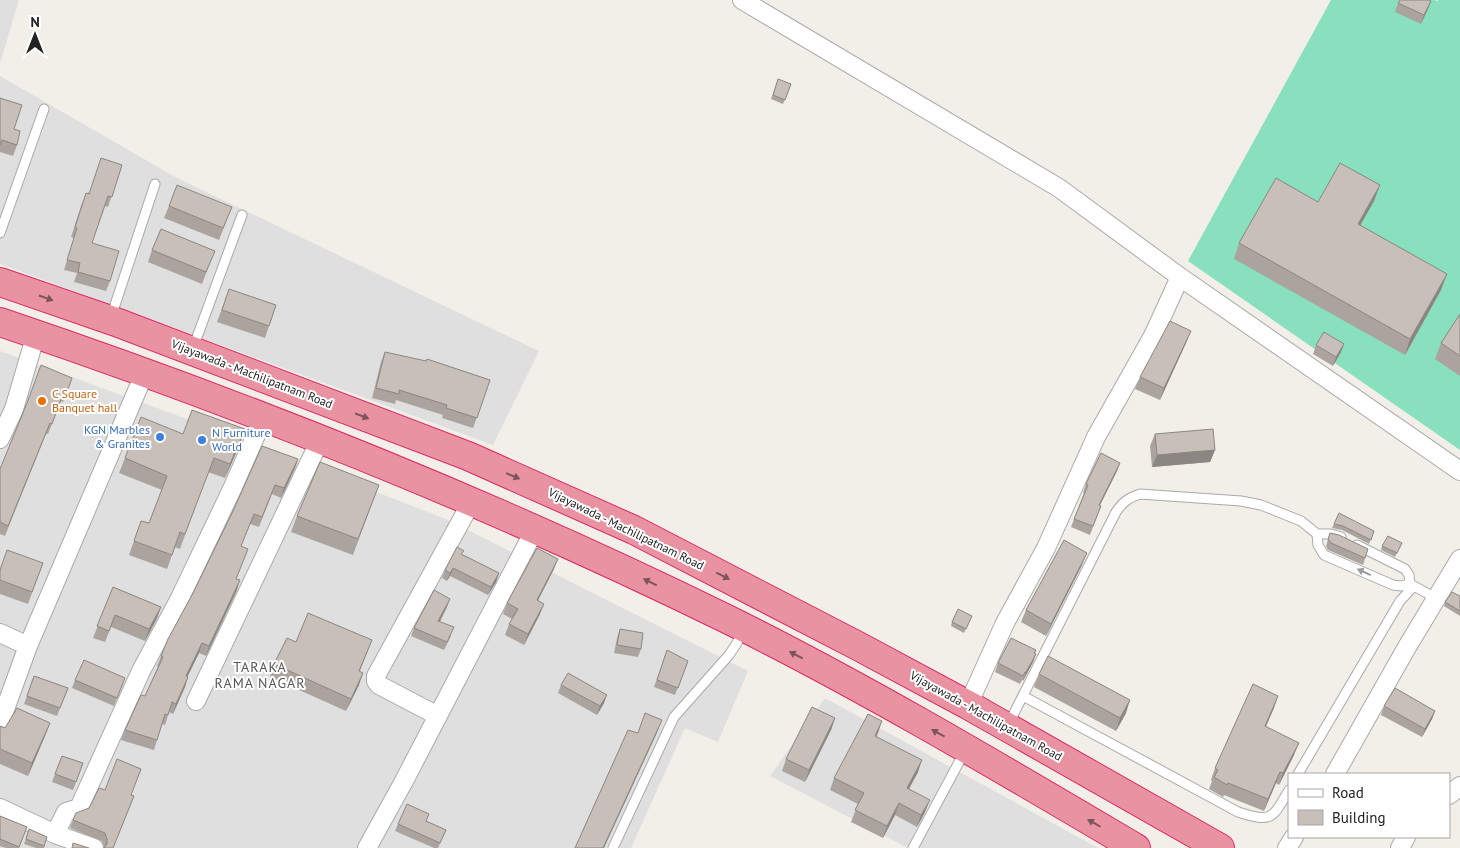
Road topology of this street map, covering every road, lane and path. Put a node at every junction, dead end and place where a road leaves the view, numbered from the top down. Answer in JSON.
{"nodes":[{"id":1,"x":742,"y":0,"type":"edge"},
{"id":2,"x":44,"y":109,"type":"dead end"},
{"id":3,"x":155,"y":184,"type":"dead end"},
{"id":4,"x":242,"y":215,"type":"dead end"},
{"id":5,"x":0,"y":232,"type":"edge"},
{"id":6,"x":1180,"y":277,"type":"junction"},
{"id":7,"x":0,"y":282,"type":"edge"},
{"id":8,"x":110,"y":320,"type":"junction"},
{"id":9,"x":0,"y":322,"type":"edge"},
{"id":10,"x":36,"y":334,"type":"junction"},
{"id":11,"x":192,"y":351,"type":"junction"},
{"id":12,"x":144,"y":372,"type":"junction"},
{"id":13,"x":264,"y":417,"type":"junction"},
{"id":14,"x":321,"y":438,"type":"junction"},
{"id":15,"x":0,"y":439,"type":"edge"},
{"id":16,"x":1460,"y":470,"type":"edge"},
{"id":17,"x":472,"y":501,"type":"junction"},
{"id":18,"x":535,"y":529,"type":"junction"},
{"id":19,"x":1317,"y":534,"type":"junction"},
{"id":20,"x":1460,"y":559,"type":"edge"},
{"id":21,"x":1411,"y":586,"type":"junction"},
{"id":22,"x":1436,"y":598,"type":"junction"},
{"id":23,"x":744,"y":628,"type":"junction"},
{"id":24,"x":0,"y":633,"type":"edge"},
{"id":25,"x":28,"y":646,"type":"junction"},
{"id":26,"x":1023,"y":696,"type":"junction"},
{"id":27,"x":196,"y":701,"type":"dead end"},
{"id":28,"x":968,"y":705,"type":"junction"},
{"id":29,"x":438,"y":716,"type":"junction"},
{"id":30,"x":0,"y":723,"type":"edge"},
{"id":31,"x":1007,"y":727,"type":"junction"},
{"id":32,"x":966,"y":749,"type":"junction"},
{"id":33,"x":1299,"y":773,"type":"edge"},
{"id":34,"x":1336,"y":773,"type":"edge"},
{"id":35,"x":1460,"y":786,"type":"edge"},
{"id":36,"x":1288,"y":792,"type":"edge"},
{"id":37,"x":1450,"y":794,"type":"edge"},
{"id":38,"x":0,"y":808,"type":"edge"},
{"id":39,"x":55,"y":834,"type":"junction"},
{"id":40,"x":1123,"y":845,"type":"edge"},
{"id":41,"x":94,"y":848,"type":"edge"},
{"id":42,"x":368,"y":848,"type":"edge"},
{"id":43,"x":613,"y":848,"type":"edge"},
{"id":44,"x":913,"y":848,"type":"edge"},
{"id":45,"x":1220,"y":848,"type":"edge"}],
"edges":[{"from":1,"to":6,"type":"street"},
{"from":2,"to":5,"type":"lane"},
{"from":3,"to":8,"type":"lane"},
{"from":4,"to":11,"type":"lane"},
{"from":6,"to":16,"type":"street"},
{"from":6,"to":28,"type":"street"},
{"from":7,"to":8,"type":"highway","name":"Vijayawada - Machilipatnam Road","one_way":true},
{"from":8,"to":11,"type":"highway","name":"Vijayawada - Machilipatnam Road"},
{"from":9,"to":10,"type":"highway"},
{"from":10,"to":12,"type":"highway"},
{"from":10,"to":15,"type":"street"},
{"from":11,"to":28,"type":"highway","name":"Vijayawada - Machilipatnam Road","one_way":true},
{"from":12,"to":13,"type":"highway"},
{"from":12,"to":25,"type":"street"},
{"from":13,"to":14,"type":"highway"},
{"from":13,"to":39,"type":"street"},
{"from":14,"to":17,"type":"highway"},
{"from":14,"to":27,"type":"street"},
{"from":17,"to":18,"type":"highway"},
{"from":17,"to":29,"type":"street"},
{"from":23,"to":18,"type":"highway","one_way":true},
{"from":18,"to":29,"type":"street"},
{"from":19,"to":21,"type":"lane"},
{"from":21,"to":19,"type":"lane","one_way":true},
{"from":19,"to":26,"type":"lane"},
{"from":20,"to":22,"type":"street"},
{"from":21,"to":22,"type":"lane"},
{"from":21,"to":33,"type":"lane"},
{"from":22,"to":34,"type":"street"},
{"from":32,"to":23,"type":"highway","one_way":true},
{"from":23,"to":43,"type":"lane"},
{"from":24,"to":25,"type":"street"},
{"from":25,"to":30,"type":"street"},
{"from":26,"to":31,"type":"lane"},
{"from":26,"to":36,"type":"lane"},
{"from":28,"to":31,"type":"highway","name":"Vijayawada - Machilipatnam Road"},
{"from":29,"to":42,"type":"street"},
{"from":31,"to":45,"type":"highway","name":"Vijayawada - Machilipatnam Road"},
{"from":40,"to":32,"type":"highway","one_way":true},
{"from":32,"to":44,"type":"lane"},
{"from":35,"to":37,"type":"street"},
{"from":38,"to":39,"type":"street"},
{"from":39,"to":41,"type":"street"}]}
